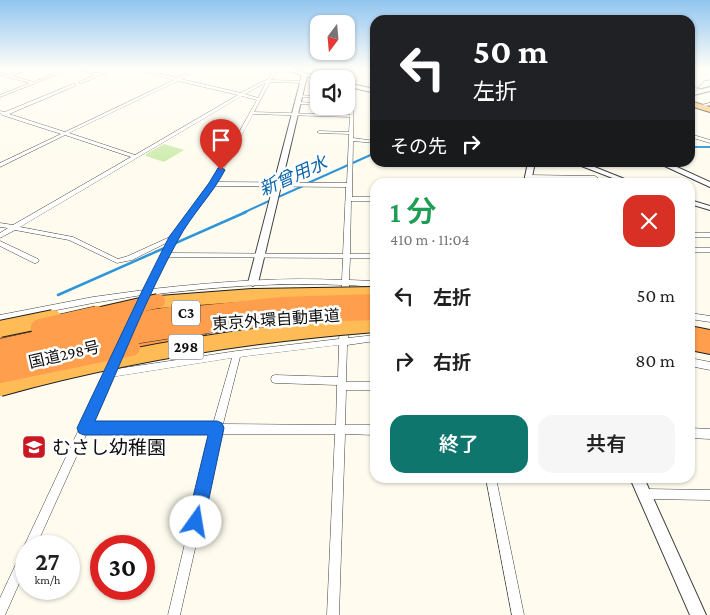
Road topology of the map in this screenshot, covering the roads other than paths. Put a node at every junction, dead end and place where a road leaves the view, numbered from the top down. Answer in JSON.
{"nodes":[{"id":1,"x":42,"y":98,"type":"edge"},
{"id":2,"x":140,"y":98,"type":"edge"},
{"id":3,"x":235,"y":98,"type":"edge"},
{"id":4,"x":250,"y":98,"type":"edge"},
{"id":5,"x":308,"y":98,"type":"edge"},
{"id":6,"x":259,"y":100,"type":"joint"},
{"id":7,"x":298,"y":100,"type":"junction"},
{"id":8,"x":310,"y":102,"type":"edge"},
{"id":9,"x":695,"y":104,"type":"edge"},
{"id":10,"x":710,"y":104,"type":"edge"},
{"id":11,"x":700,"y":106,"type":"junction"},
{"id":12,"x":710,"y":110,"type":"edge"},
{"id":13,"x":251,"y":113,"type":"junction"},
{"id":14,"x":2,"y":114,"type":"edge"},
{"id":15,"x":295,"y":115,"type":"junction"},
{"id":16,"x":351,"y":116,"type":"joint"},
{"id":17,"x":319,"y":132,"type":"dead end"},
{"id":18,"x":351,"y":133,"type":"junction"},
{"id":19,"x":65,"y":134,"type":"junction"},
{"id":20,"x":695,"y":137,"type":"edge"},
{"id":21,"x":351,"y":139,"type":"junction"},
{"id":22,"x":370,"y":140,"type":"edge"},
{"id":23,"x":710,"y":142,"type":"edge"},
{"id":24,"x":136,"y":157,"type":"junction"},
{"id":25,"x":0,"y":165,"type":"edge"},
{"id":26,"x":670,"y":167,"type":"edge"},
{"id":27,"x":588,"y":168,"type":"joint"},
{"id":28,"x":595,"y":178,"type":"edge"},
{"id":29,"x":617,"y":178,"type":"edge"},
{"id":30,"x":694,"y":178,"type":"edge"},
{"id":31,"x":695,"y":178,"type":"edge"},
{"id":32,"x":213,"y":184,"type":"junction"},
{"id":33,"x":278,"y":184,"type":"junction"},
{"id":34,"x":350,"y":185,"type":"junction"},
{"id":35,"x":710,"y":185,"type":"edge"},
{"id":36,"x":349,"y":199,"type":"junction"},
{"id":37,"x":370,"y":199,"type":"edge"},
{"id":38,"x":695,"y":204,"type":"edge"},
{"id":39,"x":710,"y":208,"type":"edge"},
{"id":40,"x":0,"y":225,"type":"edge"},
{"id":41,"x":15,"y":227,"type":"junction"},
{"id":42,"x":695,"y":235,"type":"edge"},
{"id":43,"x":710,"y":235,"type":"edge"},
{"id":44,"x":0,"y":236,"type":"edge"},
{"id":45,"x":0,"y":243,"type":"edge"},
{"id":46,"x":170,"y":246,"type":"junction"},
{"id":47,"x":695,"y":250,"type":"edge"},
{"id":48,"x":710,"y":250,"type":"edge"},
{"id":49,"x":260,"y":256,"type":"junction"},
{"id":50,"x":346,"y":256,"type":"junction"},
{"id":51,"x":370,"y":256,"type":"edge"},
{"id":52,"x":36,"y":261,"type":"dead end"},
{"id":53,"x":346,"y":282,"type":"junction"},
{"id":54,"x":253,"y":283,"type":"junction"},
{"id":55,"x":370,"y":284,"type":"edge"},
{"id":56,"x":370,"y":293,"type":"edge"},
{"id":57,"x":152,"y":296,"type":"junction"},
{"id":58,"x":370,"y":301,"type":"edge"},
{"id":59,"x":370,"y":313,"type":"edge"},
{"id":60,"x":695,"y":317,"type":"edge"},
{"id":61,"x":0,"y":318,"type":"edge"},
{"id":62,"x":710,"y":319,"type":"edge"},
{"id":63,"x":370,"y":324,"type":"edge"},
{"id":64,"x":0,"y":329,"type":"edge"},
{"id":65,"x":280,"y":332,"type":"junction"},
{"id":66,"x":695,"y":335,"type":"edge"},
{"id":67,"x":710,"y":337,"type":"edge"},
{"id":68,"x":0,"y":338,"type":"edge"},
{"id":69,"x":370,"y":338,"type":"edge"},
{"id":70,"x":343,"y":341,"type":"junction"},
{"id":71,"x":695,"y":344,"type":"edge"},
{"id":72,"x":710,"y":346,"type":"edge"},
{"id":73,"x":0,"y":348,"type":"edge"},
{"id":74,"x":695,"y":349,"type":"edge"},
{"id":75,"x":710,"y":352,"type":"edge"},
{"id":76,"x":237,"y":354,"type":"junction"},
{"id":77,"x":0,"y":362,"type":"edge"},
{"id":78,"x":695,"y":363,"type":"edge"},
{"id":79,"x":710,"y":366,"type":"edge"},
{"id":80,"x":0,"y":374,"type":"edge"},
{"id":81,"x":109,"y":374,"type":"junction"},
{"id":82,"x":275,"y":379,"type":"dead end"},
{"id":83,"x":342,"y":383,"type":"junction"},
{"id":84,"x":370,"y":386,"type":"edge"},
{"id":85,"x":0,"y":388,"type":"edge"},
{"id":86,"x":84,"y":428,"type":"junction"},
{"id":87,"x":217,"y":428,"type":"junction"},
{"id":88,"x":340,"y":430,"type":"junction"},
{"id":89,"x":370,"y":430,"type":"edge"},
{"id":90,"x":695,"y":434,"type":"edge"},
{"id":91,"x":710,"y":434,"type":"edge"},
{"id":92,"x":492,"y":483,"type":"edge"},
{"id":93,"x":639,"y":483,"type":"edge"},
{"id":94,"x":644,"y":494,"type":"junction"},
{"id":95,"x":710,"y":496,"type":"edge"},
{"id":96,"x":35,"y":535,"type":"edge"},
{"id":97,"x":15,"y":579,"type":"edge"},
{"id":98,"x":0,"y":612,"type":"edge"},
{"id":99,"x":174,"y":615,"type":"edge"},
{"id":100,"x":334,"y":615,"type":"edge"},
{"id":101,"x":518,"y":615,"type":"edge"},
{"id":102,"x":698,"y":615,"type":"edge"}],
"edges":[{"from":1,"to":14,"type":"street"},
{"from":2,"to":19,"type":"street"},
{"from":3,"to":24,"type":"street"},
{"from":4,"to":6,"type":"street"},
{"from":5,"to":7,"type":"street"},
{"from":6,"to":13,"type":"street"},
{"from":7,"to":8,"type":"street"},
{"from":7,"to":15,"type":"street"},
{"from":9,"to":11,"type":"highway"},
{"from":10,"to":11,"type":"street"},
{"from":11,"to":12,"type":"highway"},
{"from":13,"to":15,"type":"street"},
{"from":13,"to":32,"type":"street"},
{"from":14,"to":19,"type":"street"},
{"from":15,"to":16,"type":"street"},
{"from":15,"to":33,"type":"street"},
{"from":16,"to":18,"type":"street"},
{"from":17,"to":18,"type":"street"},
{"from":18,"to":21,"type":"street"},
{"from":19,"to":24,"type":"street"},
{"from":19,"to":25,"type":"street"},
{"from":20,"to":23,"type":"street"},
{"from":21,"to":22,"type":"street"},
{"from":21,"to":34,"type":"street"},
{"from":24,"to":41,"type":"street"},
{"from":26,"to":30,"type":"street"},
{"from":27,"to":28,"type":"street"},
{"from":27,"to":29,"type":"street"},
{"from":31,"to":35,"type":"street"},
{"from":32,"to":33,"type":"street"},
{"from":32,"to":46,"type":"street"},
{"from":33,"to":34,"type":"street"},
{"from":33,"to":49,"type":"street"},
{"from":34,"to":36,"type":"street"},
{"from":36,"to":37,"type":"street"},
{"from":36,"to":50,"type":"street"},
{"from":38,"to":39,"type":"street"},
{"from":40,"to":41,"type":"street"},
{"from":41,"to":44,"type":"street"},
{"from":41,"to":46,"type":"street"},
{"from":42,"to":43,"type":"street"},
{"from":45,"to":52,"type":"street"},
{"from":46,"to":49,"type":"street"},
{"from":46,"to":57,"type":"street"},
{"from":47,"to":48,"type":"street"},
{"from":49,"to":50,"type":"street"},
{"from":49,"to":54,"type":"street"},
{"from":50,"to":51,"type":"street"},
{"from":50,"to":53,"type":"street"},
{"from":53,"to":54,"type":"street"},
{"from":53,"to":55,"type":"street"},
{"from":53,"to":70,"type":"street"},
{"from":54,"to":57,"type":"street"},
{"from":56,"to":57,"type":"highway","bridge":true},
{"from":57,"to":61,"type":"street"},
{"from":57,"to":64,"type":"highway","bridge":true},
{"from":57,"to":68,"type":"highway","bridge":true},
{"from":57,"to":81,"type":"street"},
{"from":58,"to":73,"type":"highway","name":"東京外環自動車道","number":"C3","bridge":true},
{"from":59,"to":77,"type":"highway","name":"東京外環自動車道","number":"C3","bridge":true},
{"from":60,"to":62,"type":"street"},
{"from":63,"to":65,"type":"highway","name":"国道298号","number":"298","bridge":true},
{"from":65,"to":80,"type":"highway","bridge":true},
{"from":65,"to":85,"type":"highway","name":"国道298号","number":"298","bridge":true},
{"from":66,"to":67,"type":"highway"},
{"from":69,"to":70,"type":"street"},
{"from":70,"to":76,"type":"street"},
{"from":70,"to":83,"type":"street"},
{"from":71,"to":72,"type":"highway"},
{"from":74,"to":75,"type":"highway"},
{"from":76,"to":81,"type":"street"},
{"from":76,"to":87,"type":"street"},
{"from":78,"to":79,"type":"street"},
{"from":81,"to":86,"type":"street"},
{"from":82,"to":83,"type":"street"},
{"from":83,"to":84,"type":"street"},
{"from":83,"to":88,"type":"street"},
{"from":86,"to":87,"type":"street"},
{"from":86,"to":96,"type":"street"},
{"from":87,"to":88,"type":"street"},
{"from":87,"to":99,"type":"street"},
{"from":88,"to":89,"type":"street"},
{"from":88,"to":100,"type":"street"},
{"from":90,"to":91,"type":"street"},
{"from":92,"to":101,"type":"street"},
{"from":93,"to":94,"type":"street"},
{"from":94,"to":95,"type":"street"},
{"from":94,"to":102,"type":"street"},
{"from":97,"to":98,"type":"street"}]}
